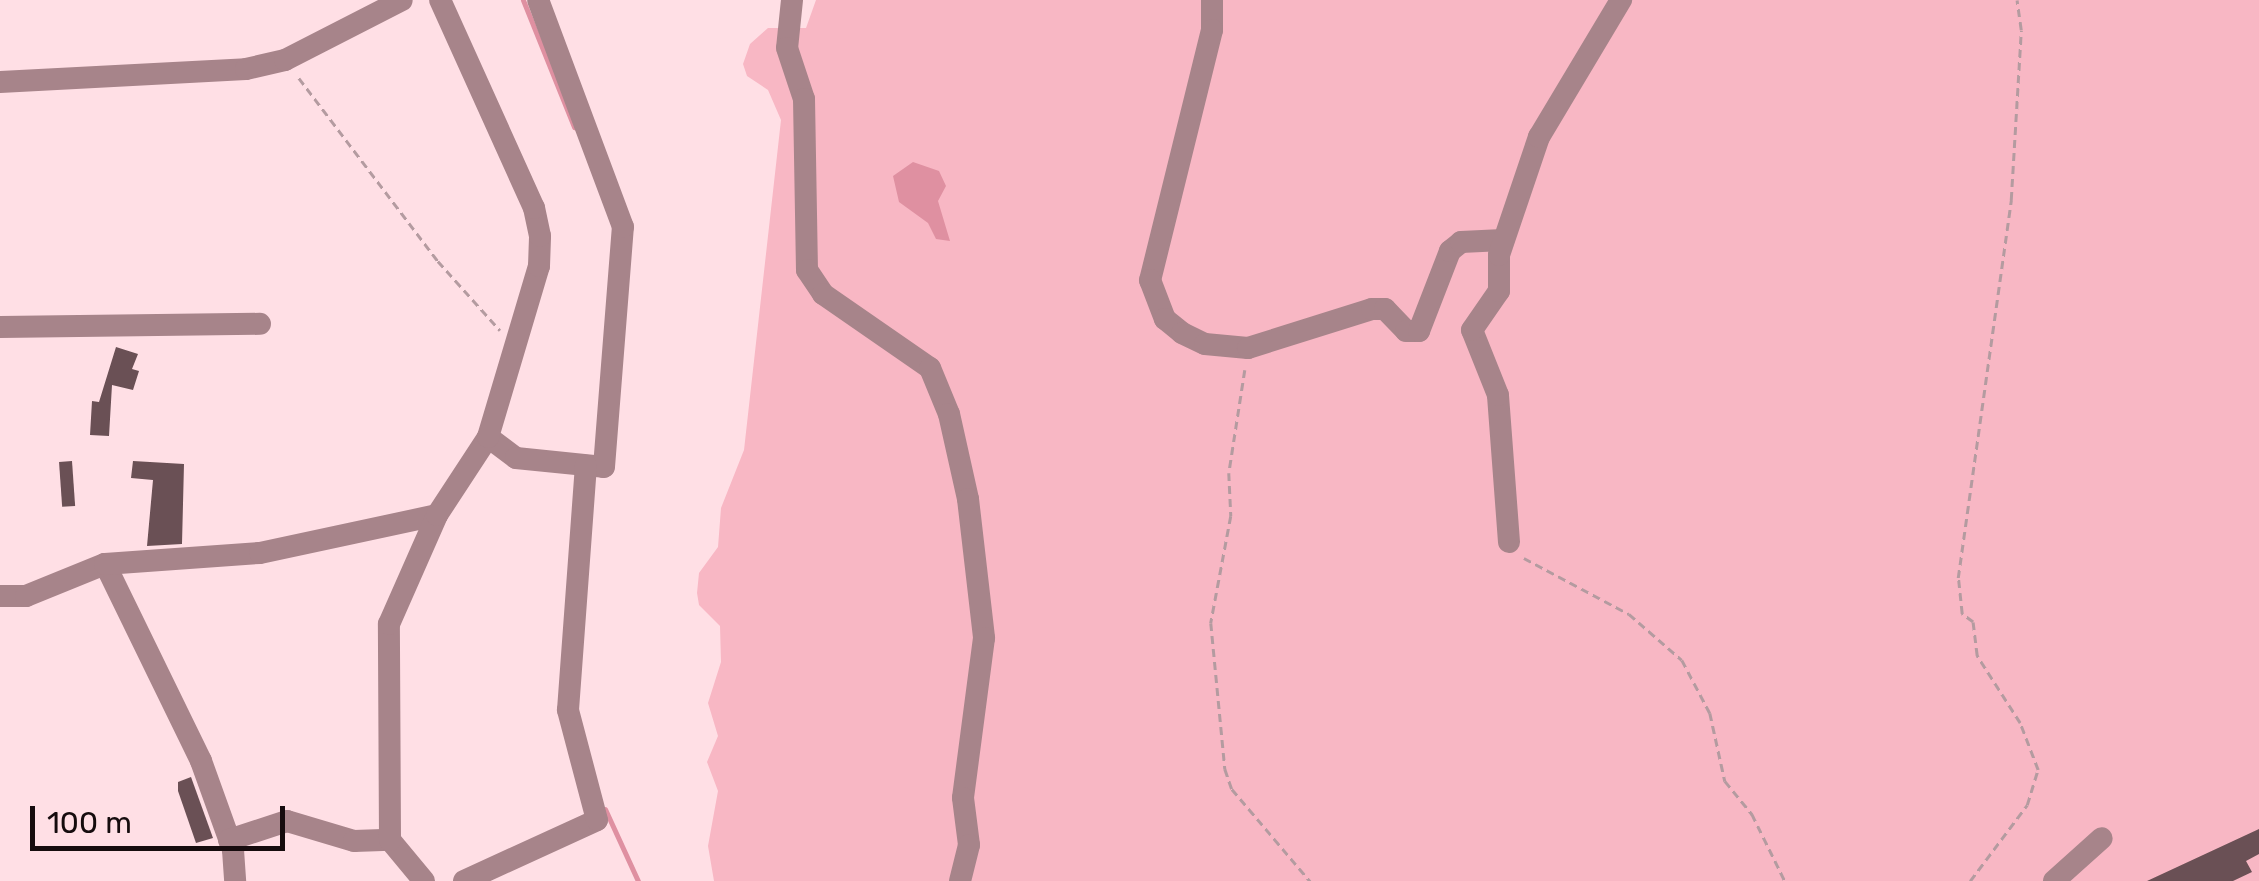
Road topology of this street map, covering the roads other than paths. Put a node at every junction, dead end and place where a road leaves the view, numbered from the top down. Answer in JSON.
{"nodes":[{"id":1,"x":402,"y":0,"type":"edge"},
{"id":2,"x":440,"y":0,"type":"edge"},
{"id":3,"x":538,"y":0,"type":"edge"},
{"id":4,"x":792,"y":0,"type":"edge"},
{"id":5,"x":1212,"y":0,"type":"edge"},
{"id":6,"x":1621,"y":0,"type":"edge"},
{"id":7,"x":0,"y":82,"type":"edge"},
{"id":8,"x":1503,"y":240,"type":"junction"},
{"id":9,"x":260,"y":324,"type":"dead end"},
{"id":10,"x":0,"y":327,"type":"edge"},
{"id":11,"x":488,"y":438,"type":"junction"},
{"id":12,"x":586,"y":466,"type":"junction"},
{"id":13,"x":437,"y":515,"type":"junction"},
{"id":14,"x":1508,"y":542,"type":"road end"},
{"id":15,"x":105,"y":564,"type":"junction"},
{"id":16,"x":0,"y":596,"type":"edge"},
{"id":17,"x":2102,"y":838,"type":"dead end"},
{"id":18,"x":229,"y":840,"type":"junction"},
{"id":19,"x":390,"y":840,"type":"junction"},
{"id":20,"x":234,"y":881,"type":"edge"},
{"id":21,"x":424,"y":881,"type":"edge"},
{"id":22,"x":464,"y":881,"type":"edge"},
{"id":23,"x":960,"y":881,"type":"edge"},
{"id":24,"x":2054,"y":881,"type":"edge"}],
"edges":[{"from":1,"to":7,"type":"street"},
{"from":2,"to":11,"type":"street"},
{"from":3,"to":12,"type":"street"},
{"from":4,"to":23,"type":"street"},
{"from":5,"to":8,"type":"street"},
{"from":6,"to":8,"type":"street"},
{"from":8,"to":14,"type":"street"},
{"from":9,"to":10,"type":"street"},
{"from":11,"to":12,"type":"street"},
{"from":11,"to":13,"type":"street"},
{"from":12,"to":22,"type":"street"},
{"from":13,"to":15,"type":"street"},
{"from":13,"to":19,"type":"street"},
{"from":15,"to":16,"type":"street"},
{"from":15,"to":18,"type":"street"},
{"from":17,"to":24,"type":"street"},
{"from":18,"to":19,"type":"street"},
{"from":18,"to":20,"type":"street"},
{"from":19,"to":21,"type":"street"}]}
